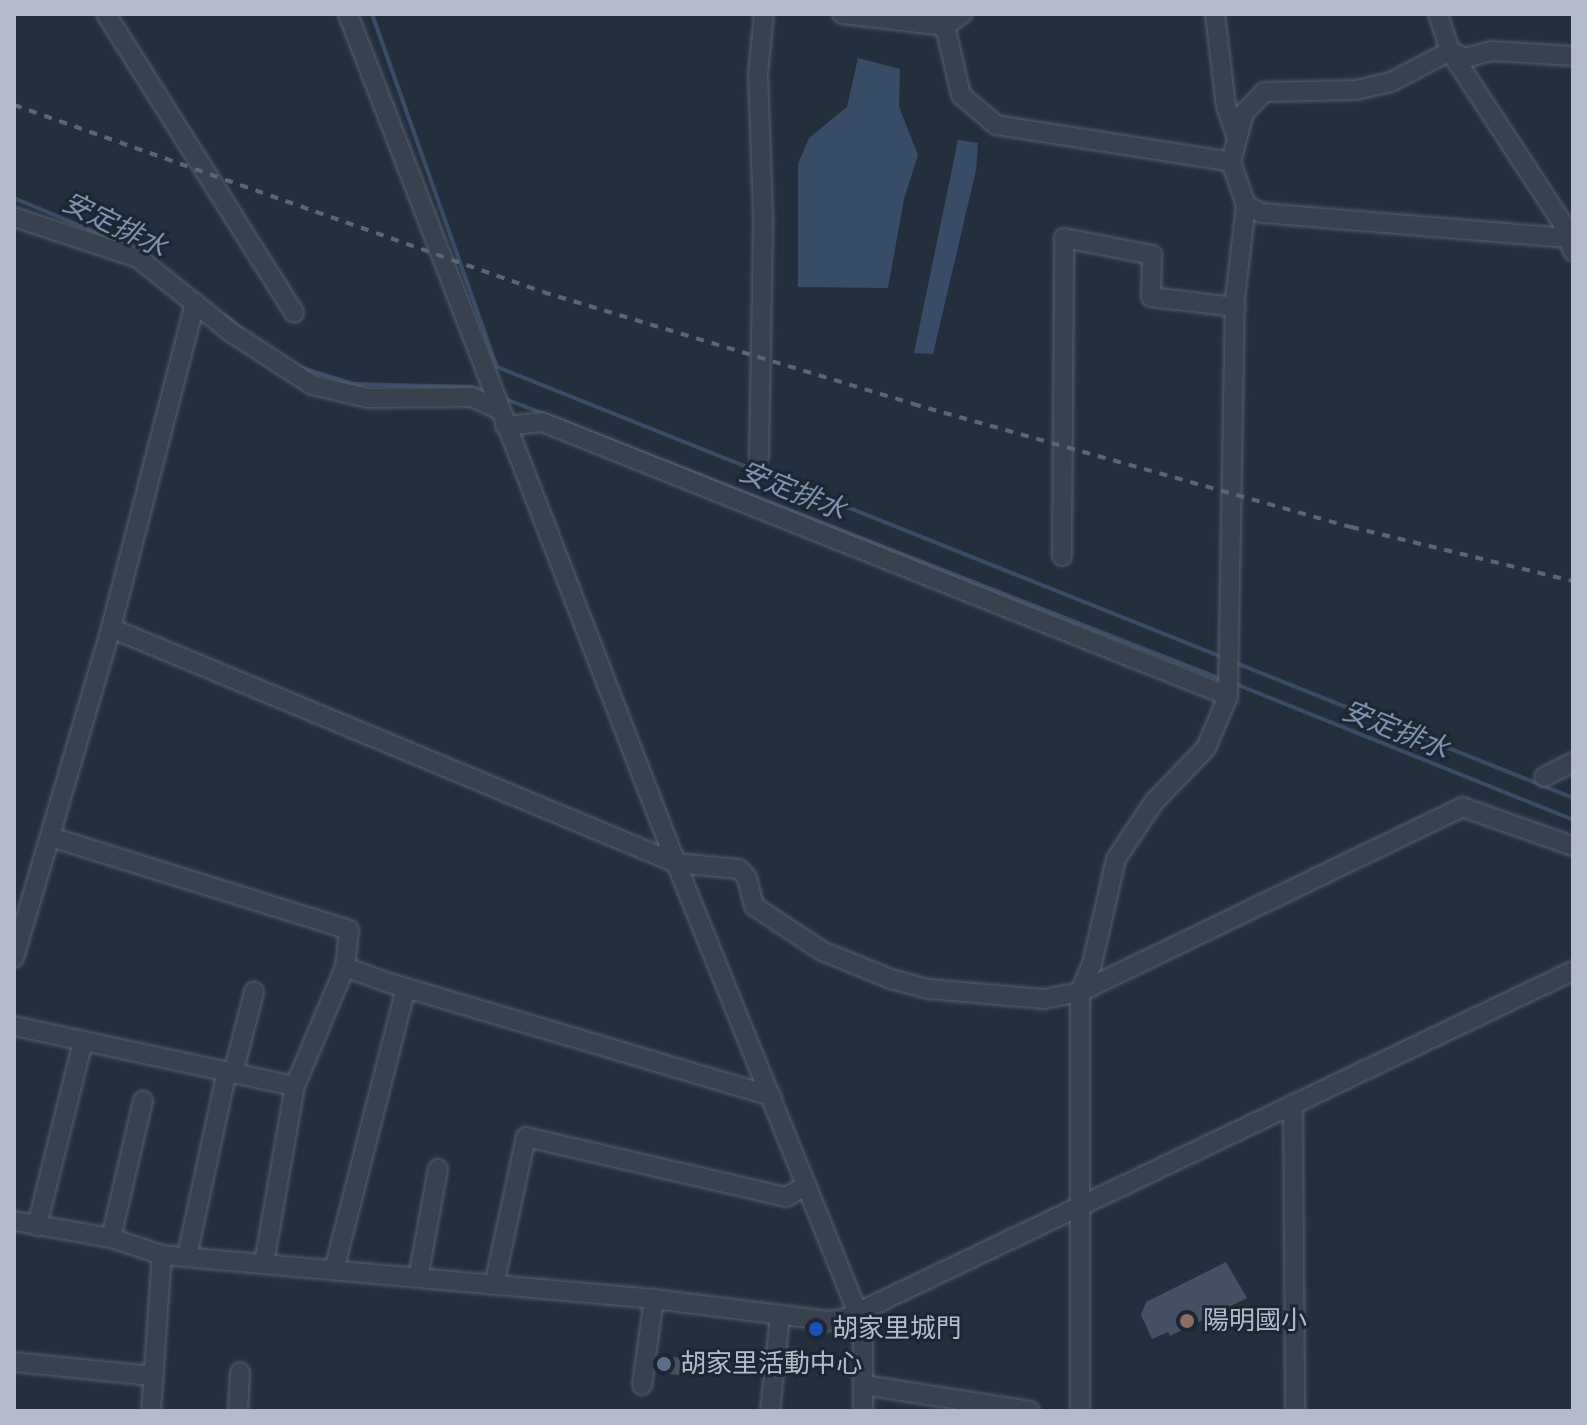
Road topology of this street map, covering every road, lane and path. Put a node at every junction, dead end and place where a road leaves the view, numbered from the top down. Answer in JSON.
{"nodes":[{"id":1,"x":106,"y":14,"type":"edge"},
{"id":2,"x":348,"y":14,"type":"edge"},
{"id":3,"x":764,"y":14,"type":"edge"},
{"id":4,"x":842,"y":14,"type":"edge"},
{"id":5,"x":962,"y":14,"type":"edge"},
{"id":6,"x":1215,"y":14,"type":"edge"},
{"id":7,"x":1438,"y":14,"type":"edge"},
{"id":8,"x":945,"y":26,"type":"junction"},
{"id":9,"x":1450,"y":51,"type":"junction"},
{"id":10,"x":1573,"y":56,"type":"edge"},
{"id":11,"x":1236,"y":135,"type":"junction"},
{"id":12,"x":1231,"y":162,"type":"junction"},
{"id":13,"x":1246,"y":205,"type":"junction"},
{"id":14,"x":14,"y":217,"type":"edge"},
{"id":15,"x":1570,"y":245,"type":"edge"},
{"id":16,"x":195,"y":303,"type":"junction"},
{"id":17,"x":1235,"y":307,"type":"junction"},
{"id":18,"x":294,"y":313,"type":"dead end"},
{"id":19,"x":497,"y":405,"type":"junction"},
{"id":20,"x":759,"y":457,"type":"dead end"},
{"id":21,"x":1062,"y":556,"type":"dead end"},
{"id":22,"x":111,"y":628,"type":"junction"},
{"id":23,"x":1229,"y":676,"type":"junction"},
{"id":24,"x":1573,"y":762,"type":"edge"},
{"id":25,"x":1544,"y":777,"type":"dead end"},
{"id":26,"x":51,"y":837,"type":"junction"},
{"id":27,"x":1573,"y":846,"type":"edge"},
{"id":28,"x":676,"y":863,"type":"junction"},
{"id":29,"x":14,"y":958,"type":"edge"},
{"id":30,"x":345,"y":967,"type":"junction"},
{"id":31,"x":1573,"y":971,"type":"edge"},
{"id":32,"x":406,"y":988,"type":"junction"},
{"id":33,"x":254,"y":992,"type":"dead end"},
{"id":34,"x":1080,"y":992,"type":"junction"},
{"id":35,"x":14,"y":1026,"type":"edge"},
{"id":36,"x":83,"y":1041,"type":"junction"},
{"id":37,"x":230,"y":1073,"type":"junction"},
{"id":38,"x":295,"y":1086,"type":"junction"},
{"id":39,"x":771,"y":1096,"type":"junction"},
{"id":40,"x":143,"y":1101,"type":"dead end"},
{"id":41,"x":1293,"y":1104,"type":"junction"},
{"id":42,"x":438,"y":1169,"type":"dead end"},
{"id":43,"x":807,"y":1185,"type":"junction"},
{"id":44,"x":1082,"y":1205,"type":"junction"},
{"id":45,"x":14,"y":1221,"type":"edge"},
{"id":46,"x":37,"y":1226,"type":"junction"},
{"id":47,"x":111,"y":1238,"type":"junction"},
{"id":48,"x":162,"y":1255,"type":"junction"},
{"id":49,"x":187,"y":1256,"type":"junction"},
{"id":50,"x":264,"y":1263,"type":"junction"},
{"id":51,"x":334,"y":1270,"type":"junction"},
{"id":52,"x":418,"y":1278,"type":"junction"},
{"id":53,"x":494,"y":1285,"type":"junction"},
{"id":54,"x":654,"y":1299,"type":"junction"},
{"id":55,"x":857,"y":1312,"type":"junction"},
{"id":56,"x":780,"y":1316,"type":"junction"},
{"id":57,"x":14,"y":1362,"type":"edge"},
{"id":58,"x":240,"y":1372,"type":"dead end"},
{"id":59,"x":153,"y":1376,"type":"junction"},
{"id":60,"x":642,"y":1385,"type":"dead end"},
{"id":61,"x":864,"y":1385,"type":"junction"},
{"id":62,"x":151,"y":1411,"type":"edge"},
{"id":63,"x":238,"y":1411,"type":"edge"},
{"id":64,"x":770,"y":1411,"type":"edge"},
{"id":65,"x":863,"y":1411,"type":"edge"},
{"id":66,"x":1030,"y":1411,"type":"edge"},
{"id":67,"x":1080,"y":1411,"type":"edge"},
{"id":68,"x":1295,"y":1411,"type":"edge"}],
"edges":[{"from":1,"to":18,"type":"street"},
{"from":2,"to":19,"type":"street"},
{"from":3,"to":20,"type":"street"},
{"from":4,"to":8,"type":"street"},
{"from":5,"to":8,"type":"street"},
{"from":6,"to":11,"type":"street"},
{"from":7,"to":9,"type":"street"},
{"from":8,"to":12,"type":"street"},
{"from":9,"to":10,"type":"street"},
{"from":9,"to":11,"type":"street"},
{"from":9,"to":15,"type":"street"},
{"from":11,"to":12,"type":"street"},
{"from":12,"to":13,"type":"street"},
{"from":13,"to":15,"type":"street"},
{"from":13,"to":17,"type":"street"},
{"from":14,"to":16,"type":"street"},
{"from":16,"to":19,"type":"street"},
{"from":16,"to":22,"type":"street"},
{"from":17,"to":21,"type":"street"},
{"from":17,"to":23,"type":"street"},
{"from":19,"to":23,"type":"street"},
{"from":19,"to":28,"type":"street"},
{"from":22,"to":26,"type":"street"},
{"from":22,"to":28,"type":"street"},
{"from":23,"to":34,"type":"street"},
{"from":24,"to":25,"type":"street"},
{"from":26,"to":29,"type":"street"},
{"from":26,"to":30,"type":"street"},
{"from":27,"to":34,"type":"street"},
{"from":28,"to":34,"type":"street"},
{"from":28,"to":39,"type":"street"},
{"from":30,"to":32,"type":"street"},
{"from":30,"to":38,"type":"street"},
{"from":31,"to":41,"type":"street"},
{"from":32,"to":39,"type":"street"},
{"from":32,"to":51,"type":"street"},
{"from":33,"to":37,"type":"street"},
{"from":34,"to":44,"type":"street"},
{"from":35,"to":36,"type":"street"},
{"from":36,"to":37,"type":"street"},
{"from":36,"to":46,"type":"street"},
{"from":37,"to":38,"type":"street"},
{"from":37,"to":49,"type":"street"},
{"from":38,"to":50,"type":"street"},
{"from":39,"to":43,"type":"street"},
{"from":40,"to":47,"type":"street"},
{"from":41,"to":44,"type":"street"},
{"from":41,"to":68,"type":"street"},
{"from":42,"to":52,"type":"street"},
{"from":43,"to":53,"type":"street"},
{"from":43,"to":55,"type":"street"},
{"from":44,"to":55,"type":"street"},
{"from":44,"to":67,"type":"street"},
{"from":45,"to":46,"type":"street"},
{"from":46,"to":47,"type":"street"},
{"from":47,"to":48,"type":"street"},
{"from":48,"to":49,"type":"street"},
{"from":48,"to":59,"type":"street"},
{"from":49,"to":50,"type":"street"},
{"from":50,"to":51,"type":"street"},
{"from":51,"to":52,"type":"street"},
{"from":52,"to":53,"type":"street"},
{"from":53,"to":54,"type":"street"},
{"from":54,"to":56,"type":"street"},
{"from":54,"to":60,"type":"street"},
{"from":55,"to":56,"type":"street"},
{"from":55,"to":61,"type":"street"},
{"from":56,"to":64,"type":"street"},
{"from":57,"to":59,"type":"street"},
{"from":58,"to":63,"type":"street"},
{"from":59,"to":62,"type":"street"},
{"from":61,"to":65,"type":"street"},
{"from":61,"to":66,"type":"street"}]}
